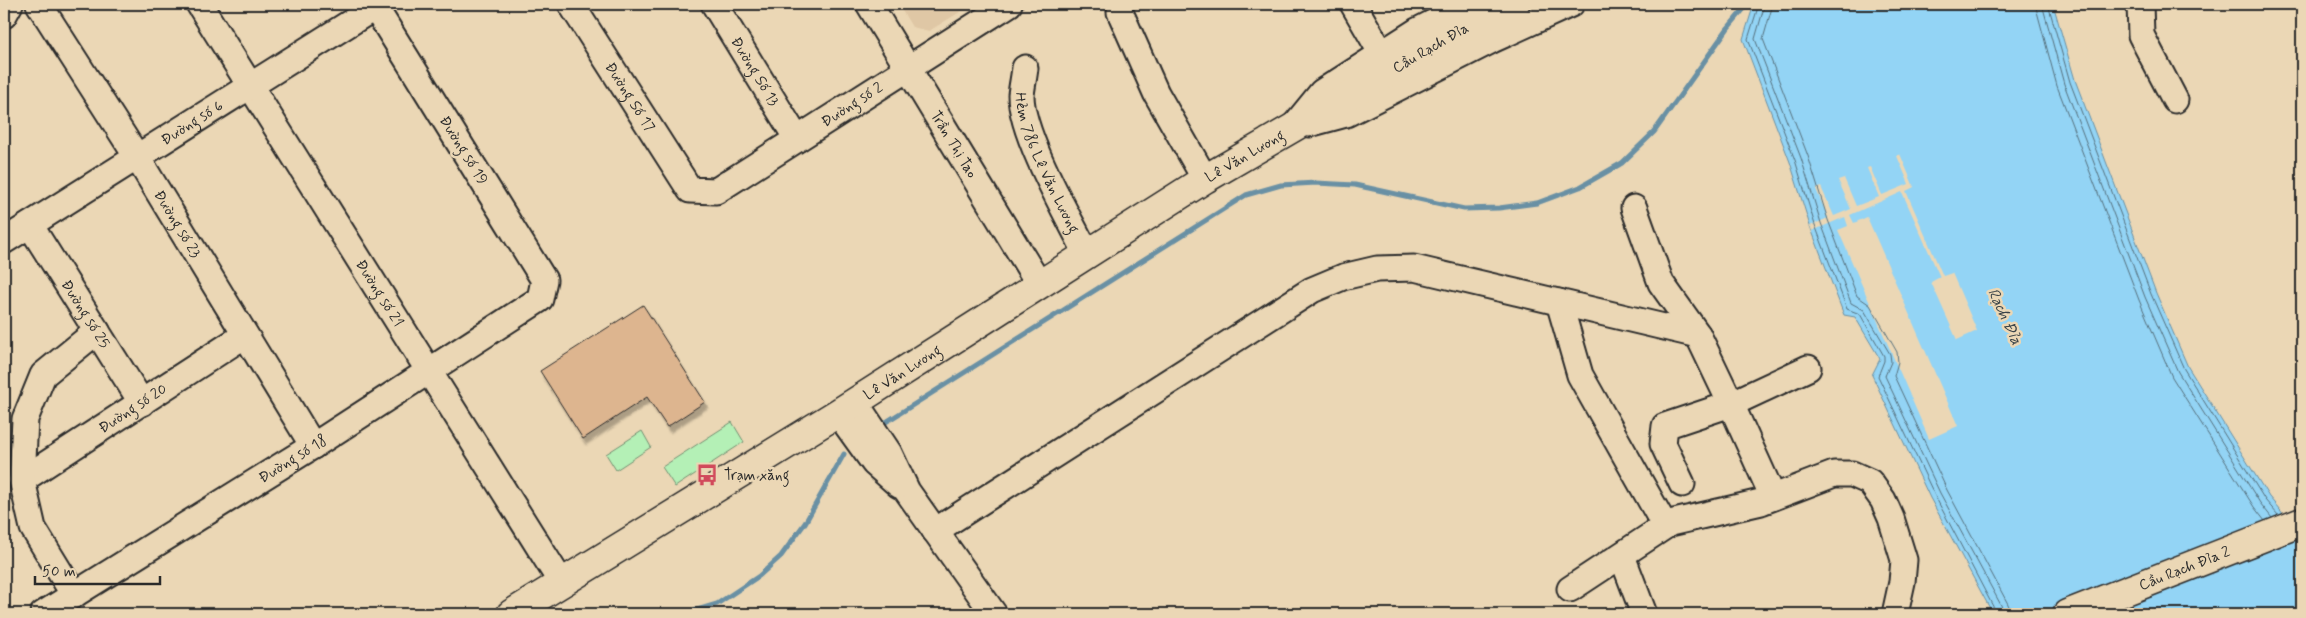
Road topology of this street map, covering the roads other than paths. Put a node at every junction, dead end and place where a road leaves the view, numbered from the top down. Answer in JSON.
{"nodes":[{"id":1,"x":10,"y":4,"type":"edge"},
{"id":2,"x":39,"y":4,"type":"edge"},
{"id":3,"x":199,"y":4,"type":"edge"},
{"id":4,"x":571,"y":4,"type":"edge"},
{"id":5,"x":714,"y":4,"type":"edge"},
{"id":6,"x":868,"y":4,"type":"edge"},
{"id":7,"x":1010,"y":4,"type":"edge"},
{"id":8,"x":1353,"y":4,"type":"edge"},
{"id":9,"x":1470,"y":4,"type":"edge"},
{"id":10,"x":1515,"y":4,"type":"edge"},
{"id":11,"x":1571,"y":4,"type":"edge"},
{"id":12,"x":2140,"y":4,"type":"edge"},
{"id":13,"x":376,"y":5,"type":"edge"},
{"id":14,"x":1120,"y":12,"type":"dead end"},
{"id":15,"x":4,"y":15,"type":"edge"},
{"id":16,"x":1382,"y":54,"type":"junction"},
{"id":17,"x":909,"y":68,"type":"junction"},
{"id":18,"x":1025,"y":68,"type":"dead end"},
{"id":19,"x":250,"y":85,"type":"junction"},
{"id":20,"x":1346,"y":95,"type":"joint"},
{"id":21,"x":2175,"y":100,"type":"dead end"},
{"id":22,"x":1292,"y":128,"type":"junction"},
{"id":23,"x":797,"y":139,"type":"junction"},
{"id":24,"x":136,"y":157,"type":"junction"},
{"id":25,"x":1205,"y":179,"type":"junction"},
{"id":26,"x":690,"y":190,"type":"joint"},
{"id":27,"x":1634,"y":208,"type":"dead end"},
{"id":28,"x":30,"y":224,"type":"junction"},
{"id":29,"x":4,"y":241,"type":"edge"},
{"id":30,"x":1087,"y":254,"type":"junction"},
{"id":31,"x":1039,"y":284,"type":"junction"},
{"id":32,"x":540,"y":299,"type":"joint"},
{"id":33,"x":1559,"y":302,"type":"junction"},
{"id":34,"x":97,"y":331,"type":"junction"},
{"id":35,"x":245,"y":335,"type":"junction"},
{"id":36,"x":1698,"y":336,"type":"junction"},
{"id":37,"x":1808,"y":368,"type":"dead end"},
{"id":38,"x":429,"y":372,"type":"junction"},
{"id":39,"x":142,"y":403,"type":"junction"},
{"id":40,"x":1731,"y":404,"type":"junction"},
{"id":41,"x":846,"y":407,"type":"junction"},
{"id":42,"x":313,"y":446,"type":"junction"},
{"id":43,"x":22,"y":480,"type":"junction"},
{"id":44,"x":1682,"y":484,"type":"dead end"},
{"id":45,"x":1773,"y":497,"type":"junction"},
{"id":46,"x":2302,"y":522,"type":"edge"},
{"id":47,"x":1665,"y":526,"type":"junction"},
{"id":48,"x":935,"y":530,"type":"junction"},
{"id":49,"x":1622,"y":556,"type":"junction"},
{"id":50,"x":561,"y":582,"type":"junction"},
{"id":51,"x":1570,"y":589,"type":"dead end"},
{"id":52,"x":74,"y":596,"type":"junction"},
{"id":53,"x":988,"y":612,"type":"edge"},
{"id":54,"x":43,"y":614,"type":"edge"},
{"id":55,"x":511,"y":614,"type":"edge"},
{"id":56,"x":1644,"y":614,"type":"edge"},
{"id":57,"x":1895,"y":614,"type":"edge"},
{"id":58,"x":2067,"y":614,"type":"edge"}],
"edges":[{"from":1,"to":15,"type":"street"},
{"from":2,"to":24,"type":"street","name":"Đường số 23"},
{"from":3,"to":19,"type":"street","name":"Đường số 21"},
{"from":4,"to":26,"type":"street","name":"Đường Số 17"},
{"from":5,"to":23,"type":"street","name":"Đường Số 13"},
{"from":6,"to":17,"type":"street","name":"Trần Thị Tao"},
{"from":7,"to":17,"type":"street","name":"Đường số 2"},
{"from":8,"to":16,"type":"street"},
{"from":9,"to":16,"type":"street","name":"Lê Văn Lương"},
{"from":10,"to":20,"type":"main road","name":"Cầu Rạch Đỉa"},
{"from":11,"to":22,"type":"street","name":"Lê Văn Lương"},
{"from":12,"to":21,"type":"street"},
{"from":13,"to":19,"type":"street","name":"Đường số 6"},
{"from":13,"to":32,"type":"street","name":"Đường số 19"},
{"from":14,"to":25,"type":"street"},
{"from":16,"to":22,"type":"street","name":"Lê Văn Lương"},
{"from":17,"to":23,"type":"street","name":"Đường số 2"},
{"from":17,"to":31,"type":"street","name":"Trần Thị Tao"},
{"from":18,"to":30,"type":"street","name":"Hẻm 786 Lê Văn Lương"},
{"from":19,"to":24,"type":"street","name":"Đường số 6"},
{"from":19,"to":38,"type":"street","name":"Đường số 21"},
{"from":20,"to":22,"type":"main road","name":"Lê Văn Lương"},
{"from":22,"to":25,"type":"main road","name":"Lê Văn Lương"},
{"from":23,"to":26,"type":"street","name":"Đường số 2"},
{"from":24,"to":28,"type":"street","name":"Đường số 6"},
{"from":24,"to":35,"type":"street","name":"Đường số 23"},
{"from":25,"to":30,"type":"main road","name":"Lê Văn Lương"},
{"from":27,"to":36,"type":"street"},
{"from":28,"to":29,"type":"street","name":"Đường số 6"},
{"from":28,"to":34,"type":"street","name":"Đường số 25"},
{"from":30,"to":31,"type":"main road","name":"Lê Văn Lương"},
{"from":31,"to":41,"type":"main road","name":"Lê Văn Lương"},
{"from":32,"to":38,"type":"street","name":"Đường số 18"},
{"from":33,"to":36,"type":"street"},
{"from":33,"to":47,"type":"street"},
{"from":33,"to":48,"type":"street"},
{"from":34,"to":39,"type":"street","name":"Đường số 25"},
{"from":34,"to":43,"type":"street"},
{"from":35,"to":39,"type":"street","name":"Đường số 20"},
{"from":35,"to":42,"type":"street","name":"Đường số 23"},
{"from":36,"to":40,"type":"street"},
{"from":37,"to":40,"type":"street"},
{"from":38,"to":42,"type":"street","name":"Đường số 18"},
{"from":38,"to":50,"type":"street","name":"Đường số 21"},
{"from":39,"to":43,"type":"street","name":"Đường số 20"},
{"from":40,"to":44,"type":"street"},
{"from":40,"to":45,"type":"street"},
{"from":41,"to":48,"type":"street"},
{"from":41,"to":50,"type":"main road","name":"Lê Văn Lương"},
{"from":42,"to":52,"type":"street","name":"Đường số 18"},
{"from":43,"to":52,"type":"street"},
{"from":45,"to":47,"type":"street"},
{"from":45,"to":57,"type":"street"},
{"from":46,"to":58,"type":"main road","name":"Cầu Rạch Đỉa 2"},
{"from":47,"to":49,"type":"street"},
{"from":48,"to":53,"type":"street"},
{"from":49,"to":51,"type":"street"},
{"from":49,"to":56,"type":"street"},
{"from":50,"to":55,"type":"main road","name":"Lê Văn Lương"},
{"from":52,"to":54,"type":"street","name":"Đường số 18"}]}
